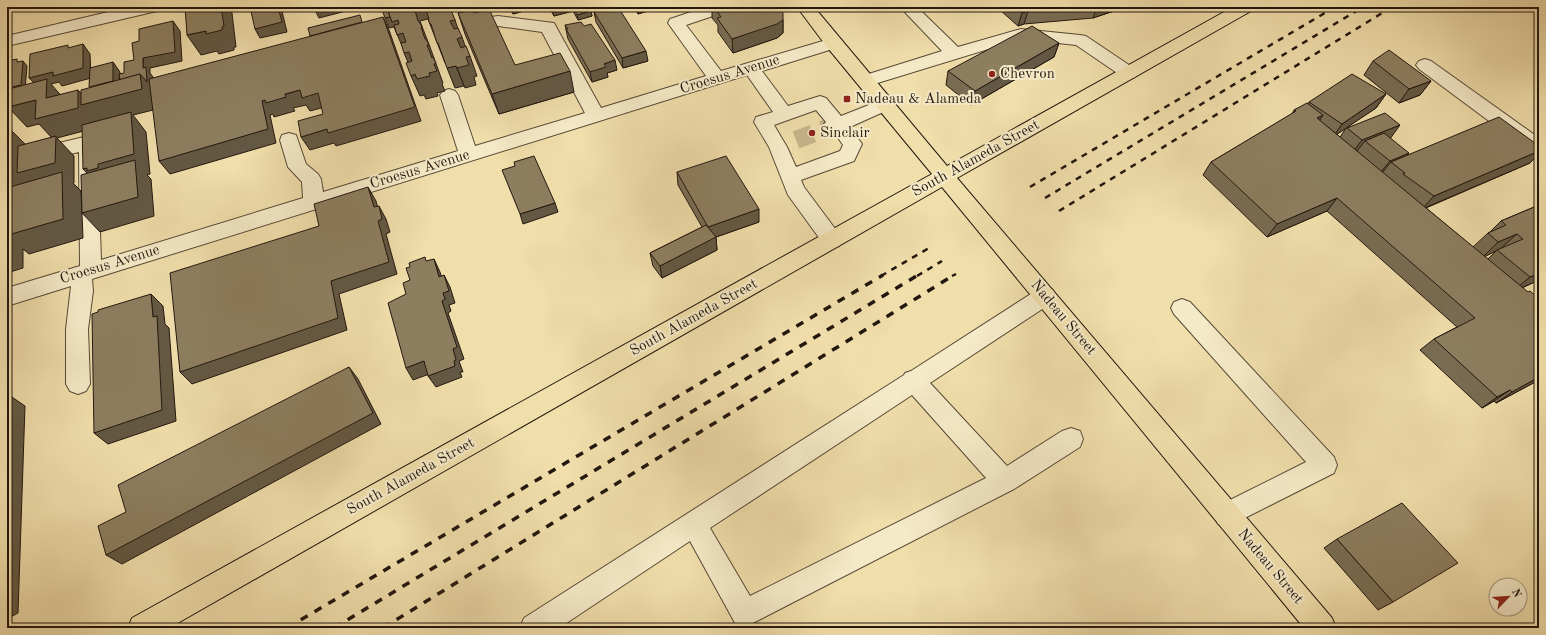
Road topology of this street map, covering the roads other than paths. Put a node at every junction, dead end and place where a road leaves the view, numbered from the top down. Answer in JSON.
{"nodes":[{"id":1,"x":151,"y":7,"type":"edge"},
{"id":2,"x":722,"y":7,"type":"edge"},
{"id":3,"x":805,"y":7,"type":"edge"},
{"id":4,"x":908,"y":7,"type":"edge"},
{"id":5,"x":1245,"y":7,"type":"edge"},
{"id":6,"x":476,"y":24,"type":"edge"},
{"id":7,"x":7,"y":42,"type":"edge"},
{"id":8,"x":833,"y":43,"type":"junction"},
{"id":9,"x":954,"y":53,"type":"junction"},
{"id":10,"x":1425,"y":65,"type":"dead end"},
{"id":11,"x":751,"y":68,"type":"junction"},
{"id":12,"x":1128,"y":73,"type":"junction"},
{"id":13,"x":717,"y":79,"type":"junction"},
{"id":14,"x":865,"y":81,"type":"junction"},
{"id":15,"x":449,"y":95,"type":"edge"},
{"id":16,"x":884,"y":105,"type":"junction"},
{"id":17,"x":784,"y":114,"type":"junction"},
{"id":18,"x":596,"y":116,"type":"junction"},
{"id":19,"x":834,"y":126,"type":"junction"},
{"id":20,"x":288,"y":140,"type":"dead end"},
{"id":21,"x":796,"y":140,"type":"tunnel mouth"},
{"id":22,"x":778,"y":147,"type":"junction"},
{"id":23,"x":1539,"y":148,"type":"edge"},
{"id":24,"x":62,"y":149,"type":"dead end"},
{"id":25,"x":469,"y":155,"type":"junction"},
{"id":26,"x":945,"y":176,"type":"junction"},
{"id":27,"x":790,"y":177,"type":"junction"},
{"id":28,"x":314,"y":203,"type":"junction"},
{"id":29,"x":832,"y":240,"type":"junction"},
{"id":30,"x":86,"y":273,"type":"junction"},
{"id":31,"x":1045,"y":296,"type":"junction"},
{"id":32,"x":7,"y":297,"type":"edge"},
{"id":33,"x":1182,"y":308,"type":"dead end"},
{"id":34,"x":914,"y":380,"type":"junction"},
{"id":35,"x":78,"y":384,"type":"dead end"},
{"id":36,"x":1071,"y":439,"type":"dead end"},
{"id":37,"x":1005,"y":481,"type":"junction"},
{"id":38,"x":1227,"y":515,"type":"junction"},
{"id":39,"x":694,"y":524,"type":"junction"},
{"id":40,"x":748,"y":621,"type":"edge"},
{"id":41,"x":142,"y":628,"type":"edge"},
{"id":42,"x":534,"y":628,"type":"edge"},
{"id":43,"x":1322,"y":628,"type":"edge"}],
"edges":[{"from":1,"to":7,"type":"street"},
{"from":2,"to":13,"type":"street"},
{"from":3,"to":8,"type":"main road","name":"Nadeau Street"},
{"from":4,"to":9,"type":"street"},
{"from":5,"to":12,"type":"main road","name":"South Alameda Street"},
{"from":6,"to":18,"type":"street"},
{"from":8,"to":11,"type":"street","name":"Croesus Avenue"},
{"from":8,"to":14,"type":"main road","name":"Nadeau Street"},
{"from":9,"to":12,"type":"street"},
{"from":9,"to":14,"type":"street"},
{"from":10,"to":23,"type":"street"},
{"from":11,"to":13,"type":"street","name":"Croesus Avenue"},
{"from":11,"to":17,"type":"street"},
{"from":12,"to":26,"type":"main road","name":"South Alameda Street"},
{"from":13,"to":18,"type":"street","name":"Croesus Avenue"},
{"from":14,"to":16,"type":"main road","name":"Nadeau Street"},
{"from":15,"to":25,"type":"street"},
{"from":16,"to":19,"type":"street"},
{"from":16,"to":26,"type":"main road","name":"Nadeau Street"},
{"from":17,"to":19,"type":"street"},
{"from":17,"to":22,"type":"street"},
{"from":18,"to":25,"type":"street","name":"Croesus Avenue"},
{"from":19,"to":27,"type":"street"},
{"from":20,"to":28,"type":"street"},
{"from":21,"to":22,"type":"street"},
{"from":22,"to":27,"type":"street"},
{"from":24,"to":30,"type":"street"},
{"from":25,"to":28,"type":"street","name":"Croesus Avenue"},
{"from":26,"to":29,"type":"main road","name":"South Alameda Street"},
{"from":26,"to":31,"type":"main road","name":"Nadeau Street"},
{"from":27,"to":29,"type":"street"},
{"from":28,"to":30,"type":"street","name":"Croesus Avenue"},
{"from":29,"to":41,"type":"main road","name":"South Alameda Street"},
{"from":30,"to":32,"type":"street","name":"Croesus Avenue"},
{"from":30,"to":35,"type":"street"},
{"from":31,"to":34,"type":"street"},
{"from":31,"to":38,"type":"main road","name":"Nadeau Street"},
{"from":33,"to":38,"type":"street"},
{"from":34,"to":37,"type":"street"},
{"from":34,"to":39,"type":"street"},
{"from":36,"to":37,"type":"street"},
{"from":37,"to":40,"type":"street"},
{"from":38,"to":43,"type":"main road","name":"Nadeau Street"},
{"from":39,"to":40,"type":"street"},
{"from":39,"to":42,"type":"street"}]}
